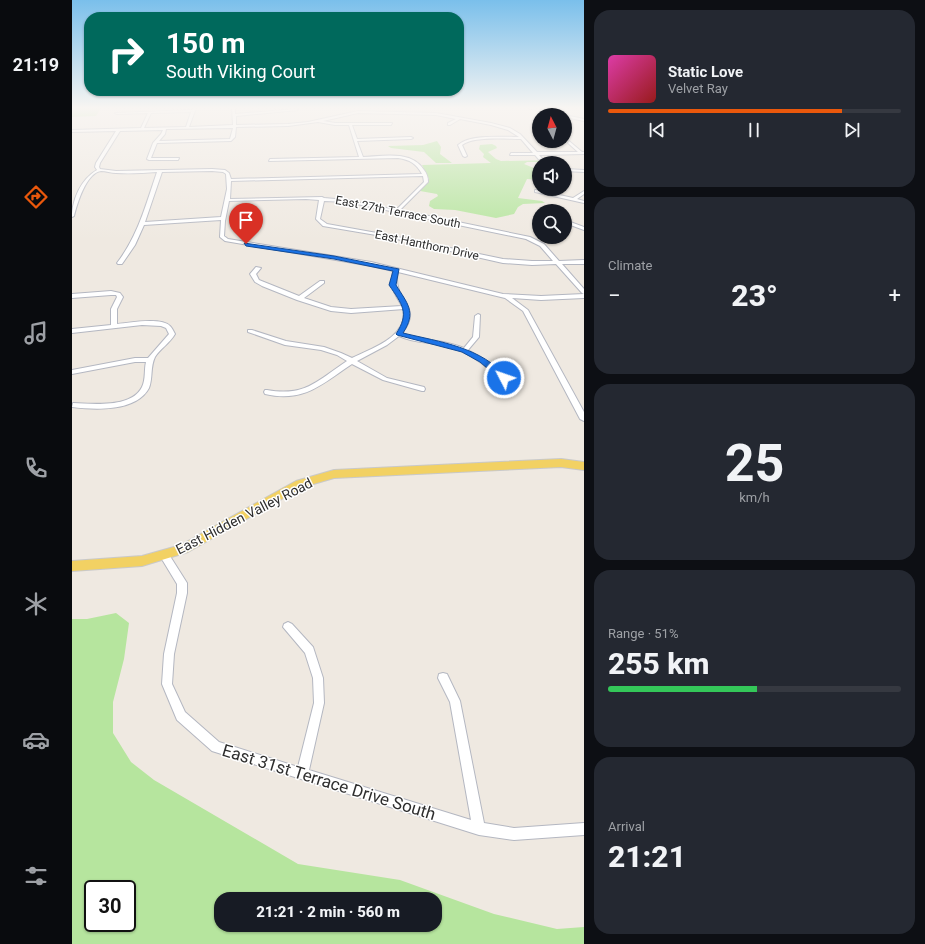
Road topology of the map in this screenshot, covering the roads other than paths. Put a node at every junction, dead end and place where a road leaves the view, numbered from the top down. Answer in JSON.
{"nodes":[{"id":1,"x":105,"y":152,"type":"edge"},
{"id":2,"x":152,"y":152,"type":"edge"},
{"id":3,"x":359,"y":152,"type":"edge"},
{"id":4,"x":463,"y":152,"type":"edge"},
{"id":5,"x":583,"y":153,"type":"edge"},
{"id":6,"x":511,"y":154,"type":"dead end"},
{"id":7,"x":535,"y":154,"type":"joint"},
{"id":8,"x":465,"y":156,"type":"dead end"},
{"id":9,"x":361,"y":158,"type":"junction"},
{"id":10,"x":178,"y":160,"type":"dead end"},
{"id":11,"x":270,"y":160,"type":"dead end"},
{"id":12,"x":99,"y":170,"type":"junction"},
{"id":13,"x":572,"y":170,"type":"edge"},
{"id":14,"x":160,"y":171,"type":"junction"},
{"id":15,"x":584,"y":171,"type":"edge"},
{"id":16,"x":425,"y":175,"type":"junction"},
{"id":17,"x":229,"y":180,"type":"junction"},
{"id":18,"x":584,"y":192,"type":"edge"},
{"id":19,"x":560,"y":196,"type":"edge"},
{"id":20,"x":322,"y":198,"type":"junction"},
{"id":21,"x":574,"y":199,"type":"junction"},
{"id":22,"x":226,"y":200,"type":"junction"},
{"id":23,"x":584,"y":202,"type":"edge"},
{"id":24,"x":74,"y":203,"type":"edge"},
{"id":25,"x":398,"y":211,"type":"junction"},
{"id":26,"x":72,"y":216,"type":"edge"},
{"id":27,"x":223,"y":218,"type":"junction"},
{"id":28,"x":141,"y":224,"type":"junction"},
{"id":29,"x":572,"y":224,"type":"edge"},
{"id":30,"x":584,"y":229,"type":"edge"},
{"id":31,"x":584,"y":262,"type":"edge"},
{"id":32,"x":120,"y":263,"type":"dead end"},
{"id":33,"x":559,"y":263,"type":"junction"},
{"id":34,"x":258,"y":268,"type":"dead end"},
{"id":35,"x":396,"y":270,"type":"junction"},
{"id":36,"x":322,"y":282,"type":"dead end"},
{"id":37,"x":584,"y":292,"type":"edge"},
{"id":38,"x":72,"y":296,"type":"edge"},
{"id":39,"x":584,"y":296,"type":"edge"},
{"id":40,"x":507,"y":297,"type":"junction"},
{"id":41,"x":299,"y":299,"type":"junction"},
{"id":42,"x":406,"y":307,"type":"junction"},
{"id":43,"x":478,"y":316,"type":"dead end"},
{"id":44,"x":114,"y":327,"type":"junction"},
{"id":45,"x":72,"y":331,"type":"edge"},
{"id":46,"x":250,"y":331,"type":"dead end"},
{"id":47,"x":399,"y":334,"type":"junction"},
{"id":48,"x":465,"y":350,"type":"junction"},
{"id":49,"x":150,"y":360,"type":"junction"},
{"id":50,"x":352,"y":362,"type":"junction"},
{"id":51,"x":72,"y":372,"type":"edge"},
{"id":52,"x":514,"y":387,"type":"dead end"},
{"id":53,"x":422,"y":389,"type":"dead end"},
{"id":54,"x":267,"y":392,"type":"dead end"},
{"id":55,"x":576,"y":403,"type":"junction"},
{"id":56,"x":584,"y":403,"type":"edge"},
{"id":57,"x":73,"y":405,"type":"edge"},
{"id":58,"x":584,"y":419,"type":"edge"},
{"id":59,"x":582,"y":464,"type":"edge"},
{"id":60,"x":165,"y":556,"type":"junction"},
{"id":61,"x":72,"y":566,"type":"edge"},
{"id":62,"x":288,"y":627,"type":"dead end"},
{"id":63,"x":443,"y":678,"type":"dead end"},
{"id":64,"x":302,"y":774,"type":"junction"},
{"id":65,"x":479,"y":829,"type":"junction"},
{"id":66,"x":584,"y":829,"type":"edge"}],
"edges":[{"from":1,"to":12,"type":"street"},
{"from":2,"to":10,"type":"street"},
{"from":3,"to":9,"type":"street"},
{"from":4,"to":8,"type":"street"},
{"from":5,"to":7,"type":"street"},
{"from":6,"to":7,"type":"street"},
{"from":9,"to":11,"type":"street"},
{"from":9,"to":16,"type":"street"},
{"from":12,"to":14,"type":"street"},
{"from":12,"to":24,"type":"street"},
{"from":13,"to":15,"type":"street"},
{"from":14,"to":17,"type":"street"},
{"from":14,"to":28,"type":"street"},
{"from":16,"to":17,"type":"street"},
{"from":16,"to":25,"type":"street"},
{"from":17,"to":22,"type":"street"},
{"from":18,"to":21,"type":"street"},
{"from":19,"to":21,"type":"street"},
{"from":20,"to":22,"type":"street","name":"East 27th Terrace South"},
{"from":20,"to":25,"type":"street","name":"East 27th Terrace South"},
{"from":20,"to":33,"type":"street","name":"East Hanthorn Drive"},
{"from":21,"to":23,"type":"street"},
{"from":22,"to":27,"type":"street"},
{"from":24,"to":26,"type":"street"},
{"from":25,"to":33,"type":"street","name":"East 27th Terrace South"},
{"from":27,"to":28,"type":"street"},
{"from":27,"to":35,"type":"street"},
{"from":28,"to":32,"type":"street"},
{"from":29,"to":30,"type":"street"},
{"from":31,"to":33,"type":"street"},
{"from":33,"to":37,"type":"street","name":"East 27th Terrace South"},
{"from":34,"to":41,"type":"street"},
{"from":35,"to":40,"type":"street"},
{"from":35,"to":42,"type":"street"},
{"from":36,"to":41,"type":"street"},
{"from":38,"to":44,"type":"street"},
{"from":39,"to":40,"type":"street"},
{"from":40,"to":55,"type":"street"},
{"from":41,"to":42,"type":"street"},
{"from":42,"to":47,"type":"street"},
{"from":43,"to":48,"type":"street"},
{"from":44,"to":45,"type":"street"},
{"from":44,"to":49,"type":"street"},
{"from":46,"to":50,"type":"street"},
{"from":47,"to":48,"type":"street"},
{"from":47,"to":50,"type":"street"},
{"from":48,"to":52,"type":"street"},
{"from":49,"to":51,"type":"street"},
{"from":49,"to":57,"type":"street"},
{"from":50,"to":53,"type":"street"},
{"from":50,"to":54,"type":"street"},
{"from":55,"to":56,"type":"street"},
{"from":55,"to":58,"type":"street"},
{"from":59,"to":60,"type":"main road","name":"East Hidden Valley Road"},
{"from":60,"to":61,"type":"main road","name":"East Hidden Valley Road"},
{"from":60,"to":64,"type":"street","name":"East 31st Terrace Drive South"},
{"from":62,"to":64,"type":"street"},
{"from":63,"to":65,"type":"street"},
{"from":64,"to":65,"type":"street","name":"East 31st Terrace Drive South"},
{"from":65,"to":66,"type":"street","name":"East 31st Terrace Drive South"}]}
